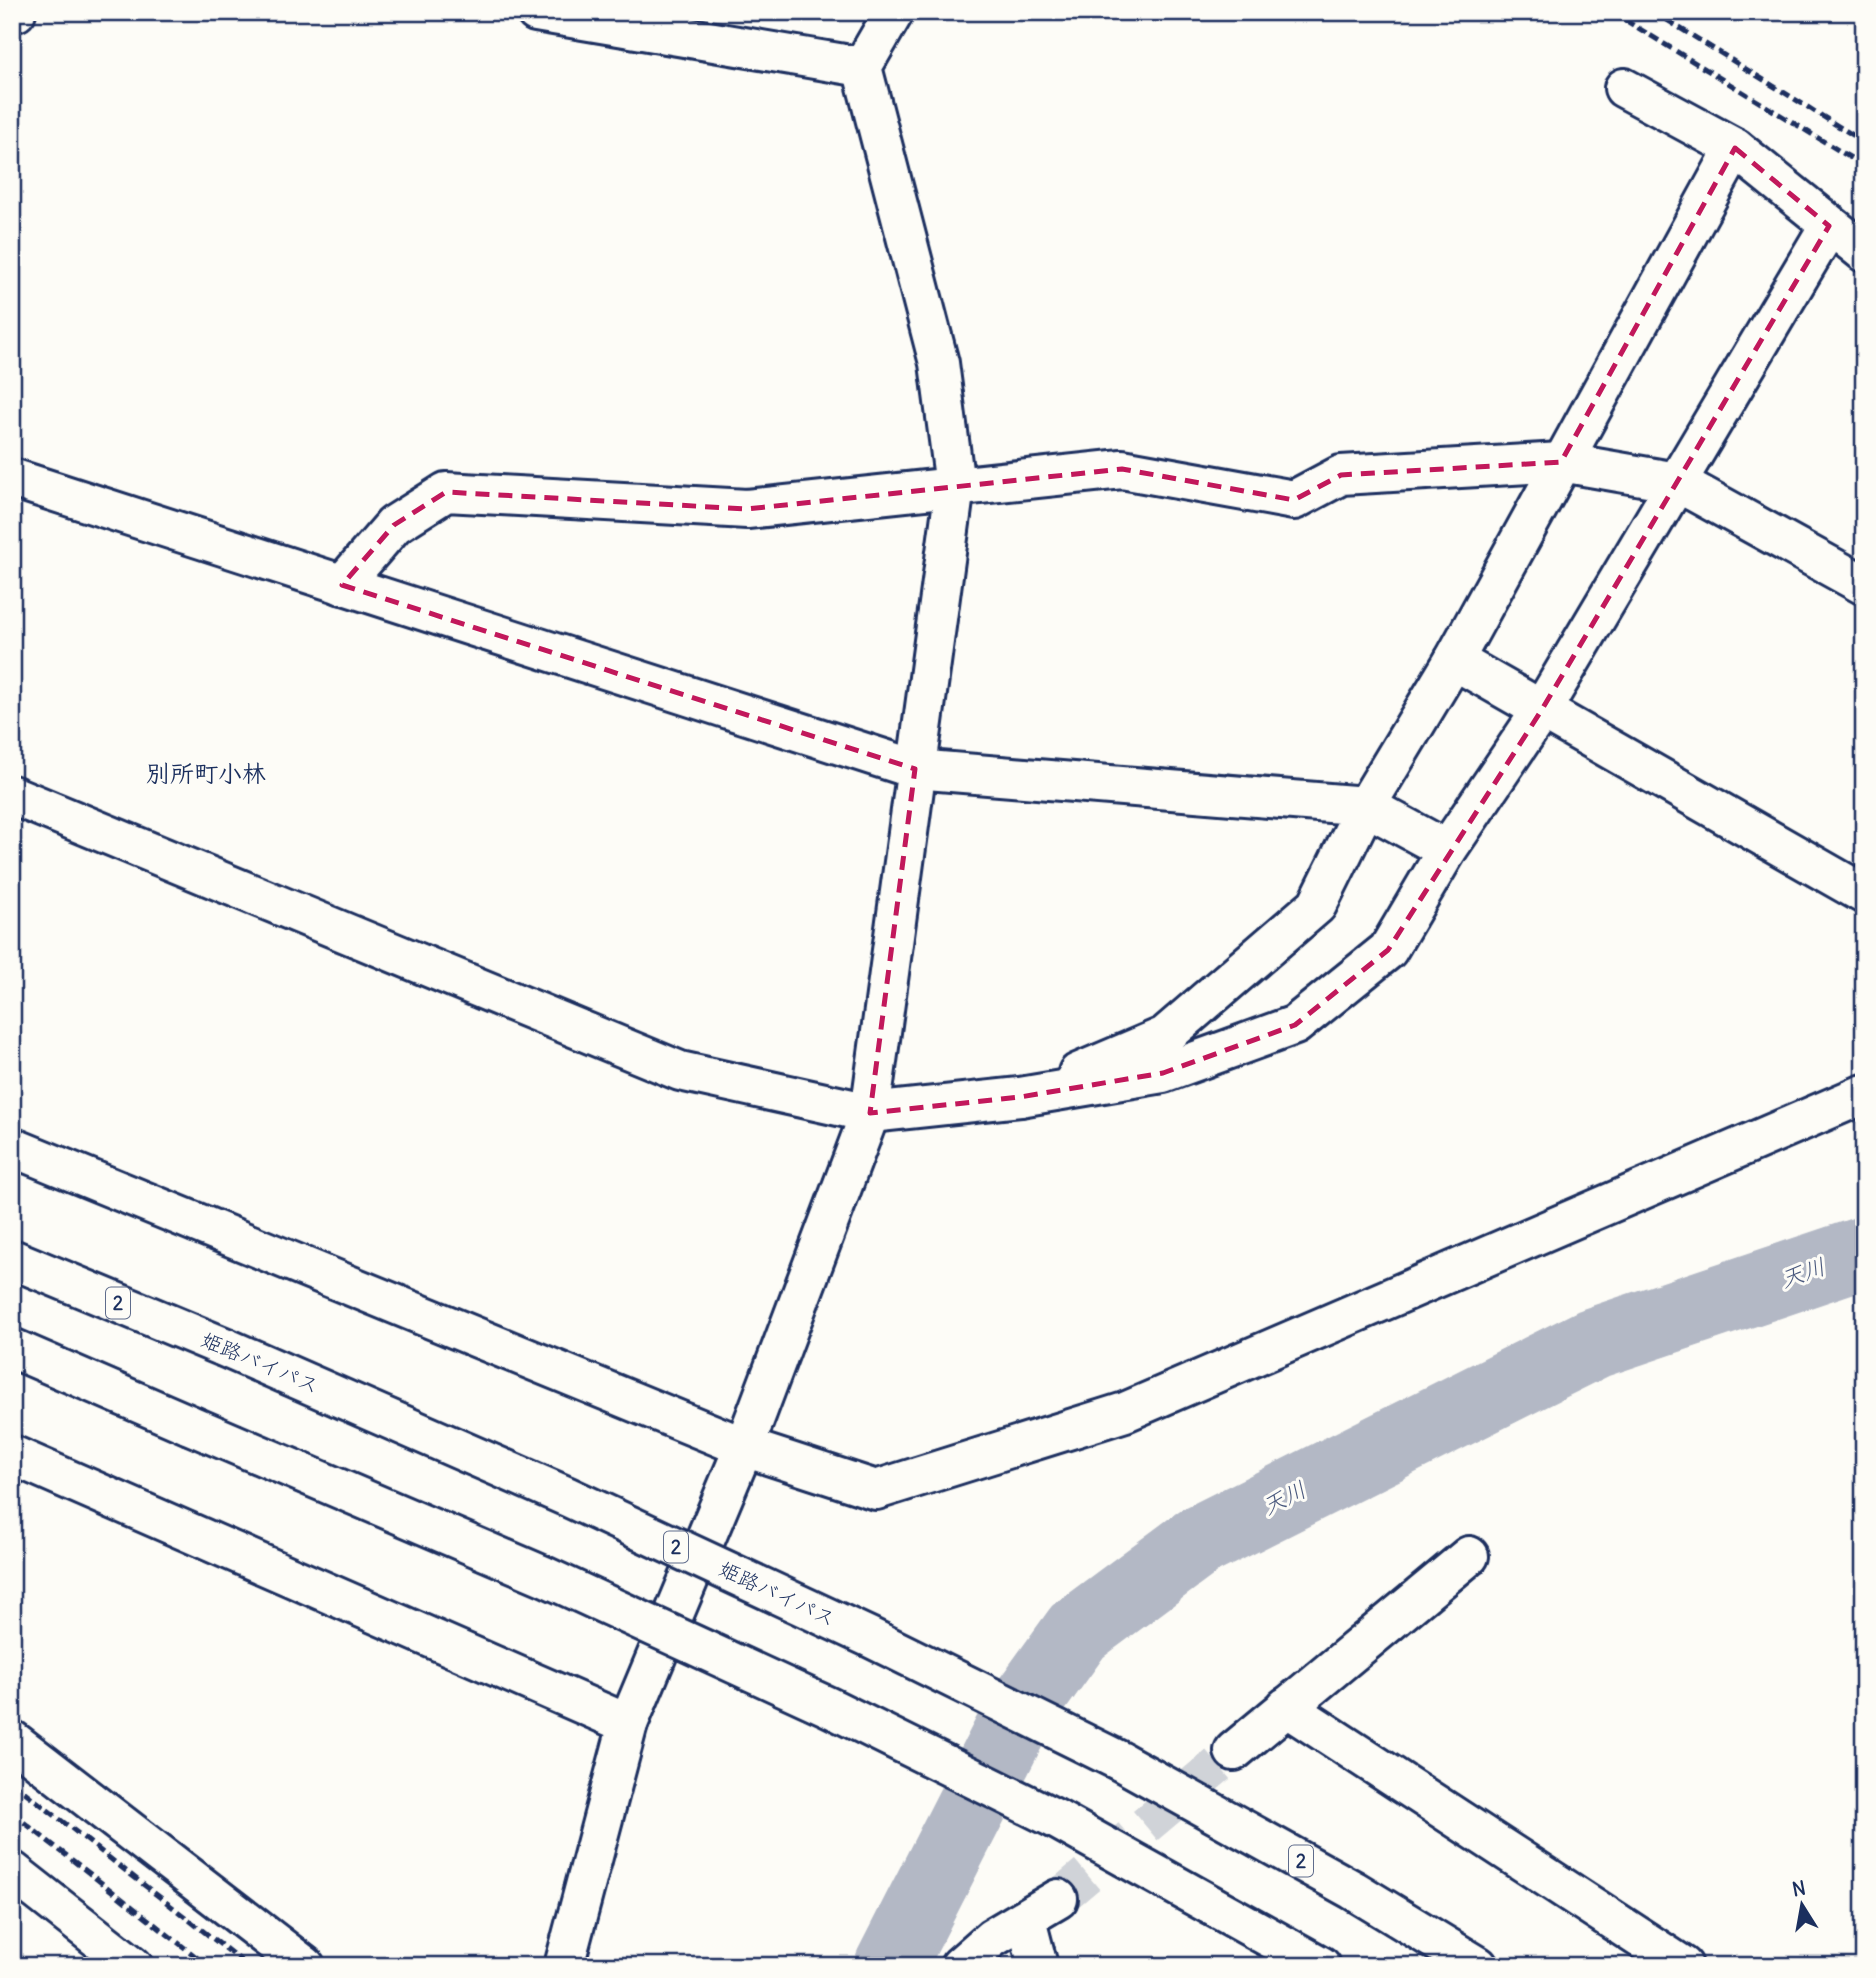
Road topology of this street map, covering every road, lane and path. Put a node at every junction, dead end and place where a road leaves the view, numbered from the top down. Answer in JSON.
{"nodes":[{"id":1,"x":536,"y":12,"type":"edge"},
{"id":2,"x":894,"y":12,"type":"edge"},
{"id":3,"x":862,"y":67,"type":"junction"},
{"id":4,"x":1624,"y":88,"type":"dead end"},
{"id":5,"x":1735,"y":148,"type":"junction"},
{"id":6,"x":1829,"y":226,"type":"junction"},
{"id":7,"x":1864,"y":251,"type":"edge"},
{"id":8,"x":1561,"y":462,"type":"junction"},
{"id":9,"x":12,"y":478,"type":"edge"},
{"id":10,"x":1677,"y":482,"type":"junction"},
{"id":11,"x":954,"y":486,"type":"junction"},
{"id":12,"x":342,"y":585,"type":"junction"},
{"id":13,"x":1864,"y":585,"type":"edge"},
{"id":14,"x":1454,"y":660,"type":"junction"},
{"id":15,"x":1541,"y":711,"type":"junction"},
{"id":16,"x":915,"y":769,"type":"junction"},
{"id":17,"x":12,"y":795,"type":"edge"},
{"id":18,"x":1366,"y":806,"type":"junction"},
{"id":19,"x":1447,"y":850,"type":"junction"},
{"id":20,"x":1864,"y":894,"type":"edge"},
{"id":21,"x":1864,"y":1094,"type":"edge"},
{"id":22,"x":1020,"y":1097,"type":"junction"},
{"id":23,"x":870,"y":1113,"type":"junction"},
{"id":24,"x":12,"y":1147,"type":"edge"},
{"id":25,"x":12,"y":1259,"type":"edge"},
{"id":26,"x":12,"y":1348,"type":"edge"},
{"id":27,"x":744,"y":1447,"type":"junction"},
{"id":28,"x":12,"y":1455,"type":"edge"},
{"id":29,"x":1469,"y":1556,"type":"dead end"},
{"id":30,"x":1286,"y":1707,"type":"junction"},
{"id":31,"x":628,"y":1724,"type":"junction"},
{"id":32,"x":12,"y":1740,"type":"edge"},
{"id":33,"x":1234,"y":1751,"type":"tunnel mouth"},
{"id":34,"x":12,"y":1871,"type":"edge"},
{"id":35,"x":1058,"y":1899,"type":"tunnel mouth"},
{"id":36,"x":1026,"y":1920,"type":"junction"},
{"id":37,"x":134,"y":1966,"type":"edge"},
{"id":38,"x":305,"y":1966,"type":"edge"},
{"id":39,"x":564,"y":1966,"type":"edge"},
{"id":40,"x":960,"y":1966,"type":"edge"},
{"id":41,"x":1038,"y":1966,"type":"edge"},
{"id":42,"x":1321,"y":1966,"type":"edge"},
{"id":43,"x":1478,"y":1966,"type":"edge"},
{"id":44,"x":1683,"y":1966,"type":"edge"}],
"edges":[{"from":1,"to":3,"type":"main road"},
{"from":2,"to":3,"type":"main road"},
{"from":3,"to":11,"type":"main road"},
{"from":4,"to":5,"type":"main road"},
{"from":5,"to":6,"type":"main road"},
{"from":5,"to":8,"type":"main road"},
{"from":6,"to":7,"type":"main road"},
{"from":6,"to":10,"type":"main road"},
{"from":8,"to":10,"type":"main road"},
{"from":8,"to":11,"type":"main road"},
{"from":8,"to":14,"type":"main road"},
{"from":9,"to":12,"type":"main road"},
{"from":10,"to":13,"type":"main road"},
{"from":10,"to":15,"type":"main road"},
{"from":11,"to":12,"type":"main road"},
{"from":11,"to":16,"type":"main road"},
{"from":12,"to":16,"type":"main road"},
{"from":14,"to":15,"type":"main road"},
{"from":14,"to":18,"type":"main road"},
{"from":15,"to":19,"type":"main road"},
{"from":15,"to":20,"type":"main road"},
{"from":16,"to":18,"type":"main road"},
{"from":16,"to":23,"type":"main road"},
{"from":17,"to":23,"type":"main road"},
{"from":18,"to":19,"type":"main road"},
{"from":18,"to":22,"type":"main road"},
{"from":19,"to":22,"type":"main road"},
{"from":21,"to":27,"type":"main road"},
{"from":22,"to":23,"type":"main road"},
{"from":23,"to":27,"type":"main road"},
{"from":24,"to":27,"type":"main road"},
{"from":25,"to":43,"type":"main road","name":"姫路バイパス","number":"2","bridge":true},
{"from":26,"to":42,"type":"main road","bridge":true},
{"from":27,"to":31,"type":"main road"},
{"from":28,"to":31,"type":"main road"},
{"from":29,"to":30,"type":"main road"},
{"from":30,"to":33,"type":"main road"},
{"from":30,"to":44,"type":"main road"},
{"from":31,"to":39,"type":"main road"},
{"from":32,"to":38,"type":"main road"},
{"from":34,"to":37,"type":"main road"},
{"from":35,"to":36,"type":"main road"},
{"from":36,"to":40,"type":"main road"},
{"from":36,"to":41,"type":"main road"}]}
